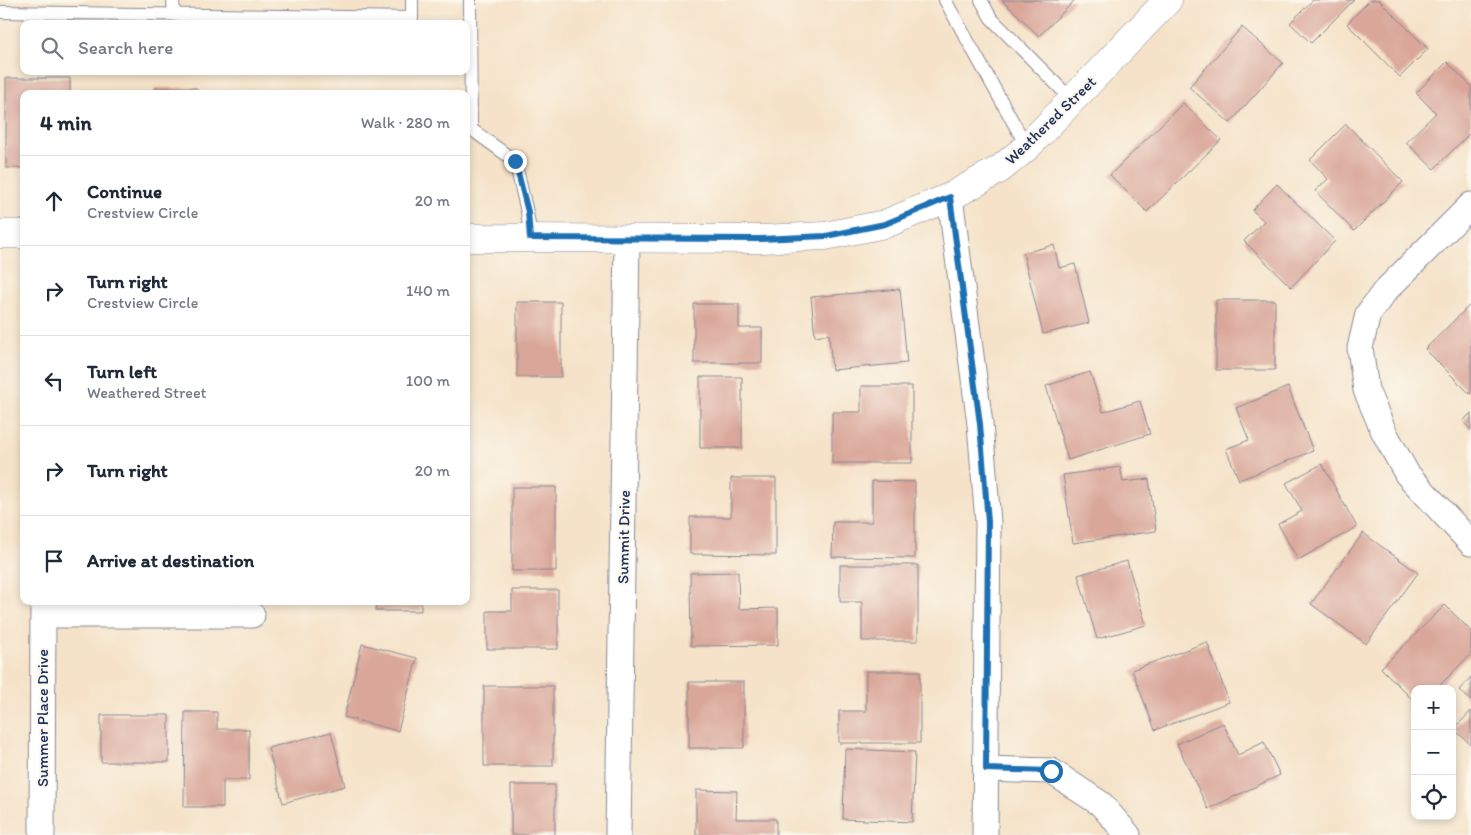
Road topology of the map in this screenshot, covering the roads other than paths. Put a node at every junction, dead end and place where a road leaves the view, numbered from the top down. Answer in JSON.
{"nodes":[{"id":1,"x":173,"y":0,"type":"edge"},
{"id":2,"x":412,"y":0,"type":"edge"},
{"id":3,"x":470,"y":0,"type":"edge"},
{"id":4,"x":946,"y":0,"type":"edge"},
{"id":5,"x":981,"y":0,"type":"edge"},
{"id":6,"x":1168,"y":0,"type":"edge"},
{"id":7,"x":0,"y":12,"type":"edge"},
{"id":8,"x":174,"y":15,"type":"junction"},
{"id":9,"x":1072,"y":100,"type":"junction"},
{"id":10,"x":1027,"y":147,"type":"junction"},
{"id":11,"x":950,"y":197,"type":"junction"},
{"id":12,"x":1471,"y":205,"type":"edge"},
{"id":13,"x":0,"y":234,"type":"edge"},
{"id":14,"x":20,"y":234,"type":"edge"},
{"id":15,"x":470,"y":238,"type":"edge"},
{"id":16,"x":530,"y":238,"type":"junction"},
{"id":17,"x":627,"y":239,"type":"junction"},
{"id":18,"x":1471,"y":543,"type":"edge"},
{"id":19,"x":43,"y":608,"type":"edge"},
{"id":20,"x":252,"y":615,"type":"dead end"},
{"id":21,"x":986,"y":769,"type":"junction"},
{"id":22,"x":42,"y":835,"type":"edge"},
{"id":23,"x":618,"y":835,"type":"edge"},
{"id":24,"x":985,"y":835,"type":"edge"},
{"id":25,"x":1128,"y":835,"type":"edge"}],
"edges":[{"from":1,"to":8,"type":"lane"},
{"from":2,"to":8,"type":"lane"},
{"from":3,"to":16,"type":"lane"},
{"from":4,"to":10,"type":"lane"},
{"from":5,"to":9,"type":"lane"},
{"from":6,"to":9,"type":"street","name":"Weathered Street"},
{"from":7,"to":8,"type":"lane"},
{"from":9,"to":10,"type":"street","name":"Weathered Street"},
{"from":10,"to":11,"type":"street","name":"Weathered Street"},
{"from":11,"to":17,"type":"street","name":"Weathered Street"},
{"from":11,"to":21,"type":"street"},
{"from":12,"to":18,"type":"street"},
{"from":13,"to":14,"type":"street"},
{"from":15,"to":16,"type":"street","name":"Weathered Street"},
{"from":16,"to":17,"type":"street","name":"Weathered Street"},
{"from":17,"to":23,"type":"street","name":"Summit Drive"},
{"from":19,"to":20,"type":"street"},
{"from":19,"to":22,"type":"street","name":"Summer Place Drive"},
{"from":21,"to":24,"type":"street"},
{"from":21,"to":25,"type":"street"}]}
